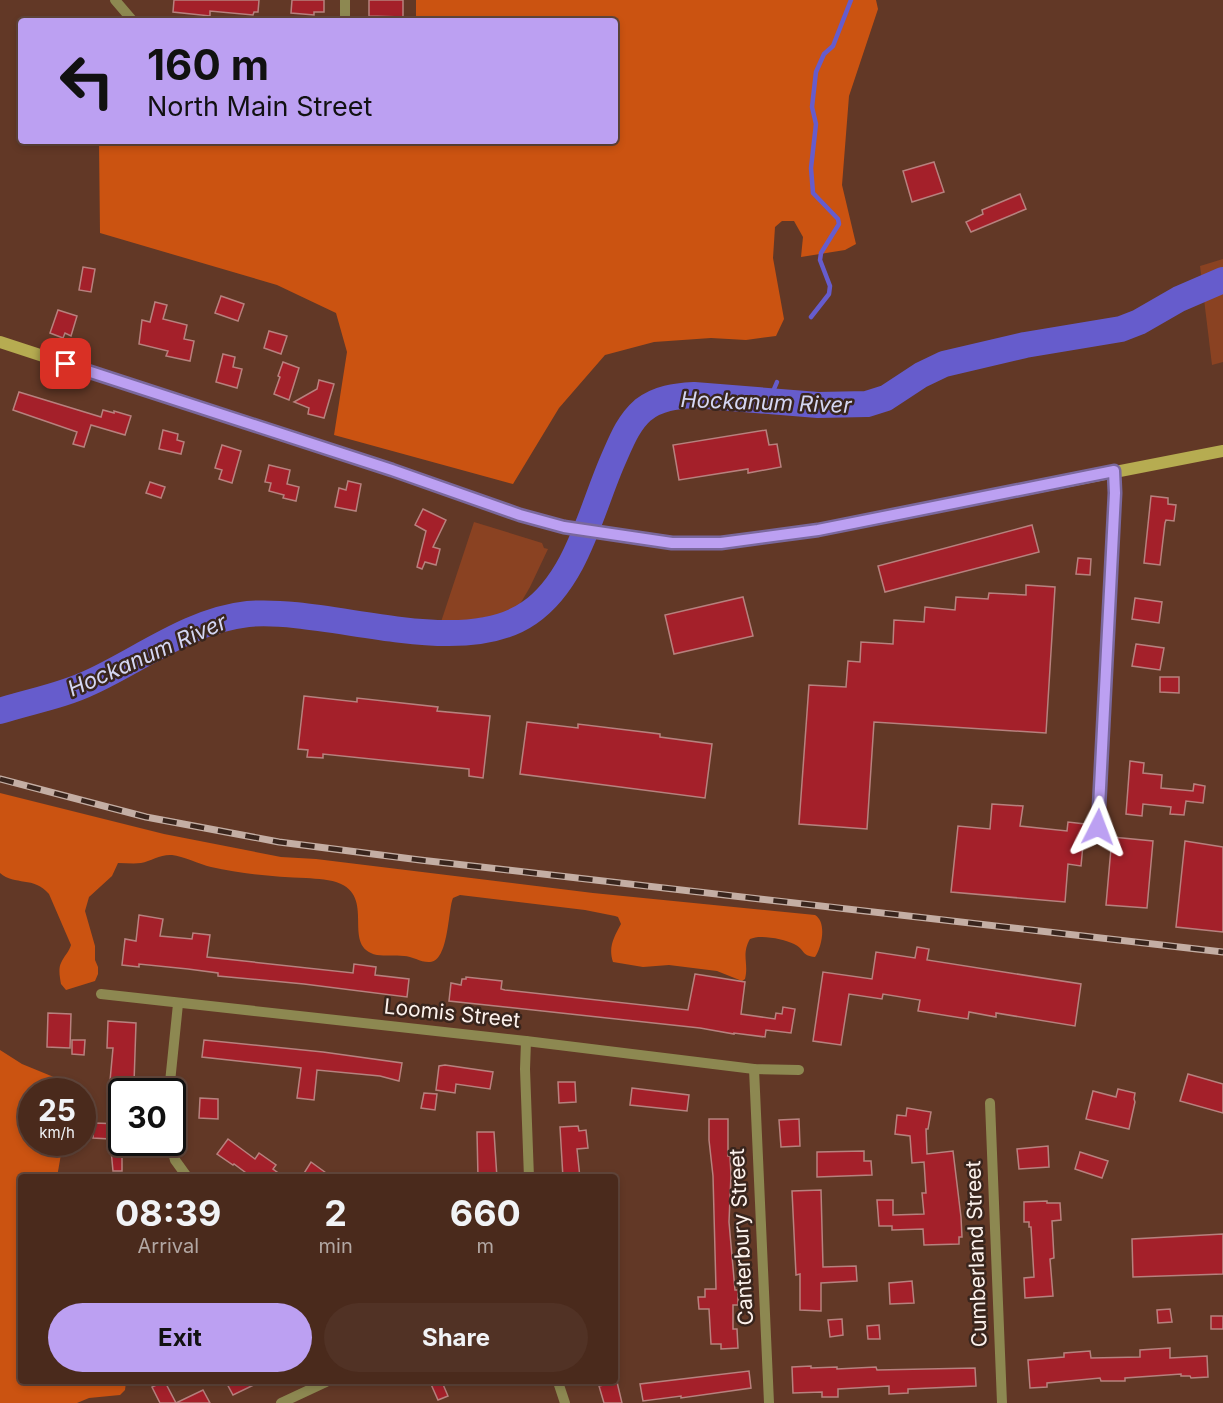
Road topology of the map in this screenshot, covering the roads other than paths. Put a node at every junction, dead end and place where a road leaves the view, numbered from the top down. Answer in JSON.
{"nodes":[{"id":1,"x":115,"y":0,"type":"edge"},
{"id":2,"x":345,"y":0,"type":"edge"},
{"id":3,"x":130,"y":18,"type":"edge"},
{"id":4,"x":345,"y":18,"type":"edge"},
{"id":5,"x":0,"y":342,"type":"edge"},
{"id":6,"x":1223,"y":451,"type":"edge"},
{"id":7,"x":1114,"y":471,"type":"junction"},
{"id":8,"x":1098,"y":827,"type":"dead end"},
{"id":9,"x":101,"y":994,"type":"dead end"},
{"id":10,"x":178,"y":1004,"type":"junction"},
{"id":11,"x":526,"y":1041,"type":"junction"},
{"id":12,"x":754,"y":1069,"type":"junction"},
{"id":13,"x":799,"y":1070,"type":"dead end"},
{"id":14,"x":170,"y":1078,"type":"edge"},
{"id":15,"x":990,"y":1103,"type":"dead end"},
{"id":16,"x":174,"y":1156,"type":"edge"},
{"id":17,"x":185,"y":1174,"type":"edge"},
{"id":18,"x":529,"y":1174,"type":"edge"},
{"id":19,"x":322,"y":1384,"type":"edge"},
{"id":20,"x":559,"y":1384,"type":"edge"},
{"id":21,"x":281,"y":1403,"type":"edge"},
{"id":22,"x":565,"y":1403,"type":"edge"},
{"id":23,"x":769,"y":1403,"type":"edge"},
{"id":24,"x":1002,"y":1403,"type":"edge"}],
"edges":[{"from":1,"to":3,"type":"street"},
{"from":2,"to":4,"type":"street"},
{"from":5,"to":7,"type":"main road"},
{"from":6,"to":7,"type":"main road"},
{"from":7,"to":8,"type":"street"},
{"from":9,"to":10,"type":"street","name":"Loomis Street"},
{"from":10,"to":11,"type":"street","name":"Loomis Street"},
{"from":10,"to":14,"type":"street"},
{"from":11,"to":12,"type":"street","name":"Loomis Street"},
{"from":11,"to":18,"type":"street"},
{"from":12,"to":13,"type":"street","name":"Loomis Street"},
{"from":12,"to":23,"type":"street","name":"Canterbury Street"},
{"from":15,"to":24,"type":"street","name":"Cumberland Street"},
{"from":16,"to":17,"type":"street"},
{"from":19,"to":21,"type":"street"},
{"from":20,"to":22,"type":"street"}]}
